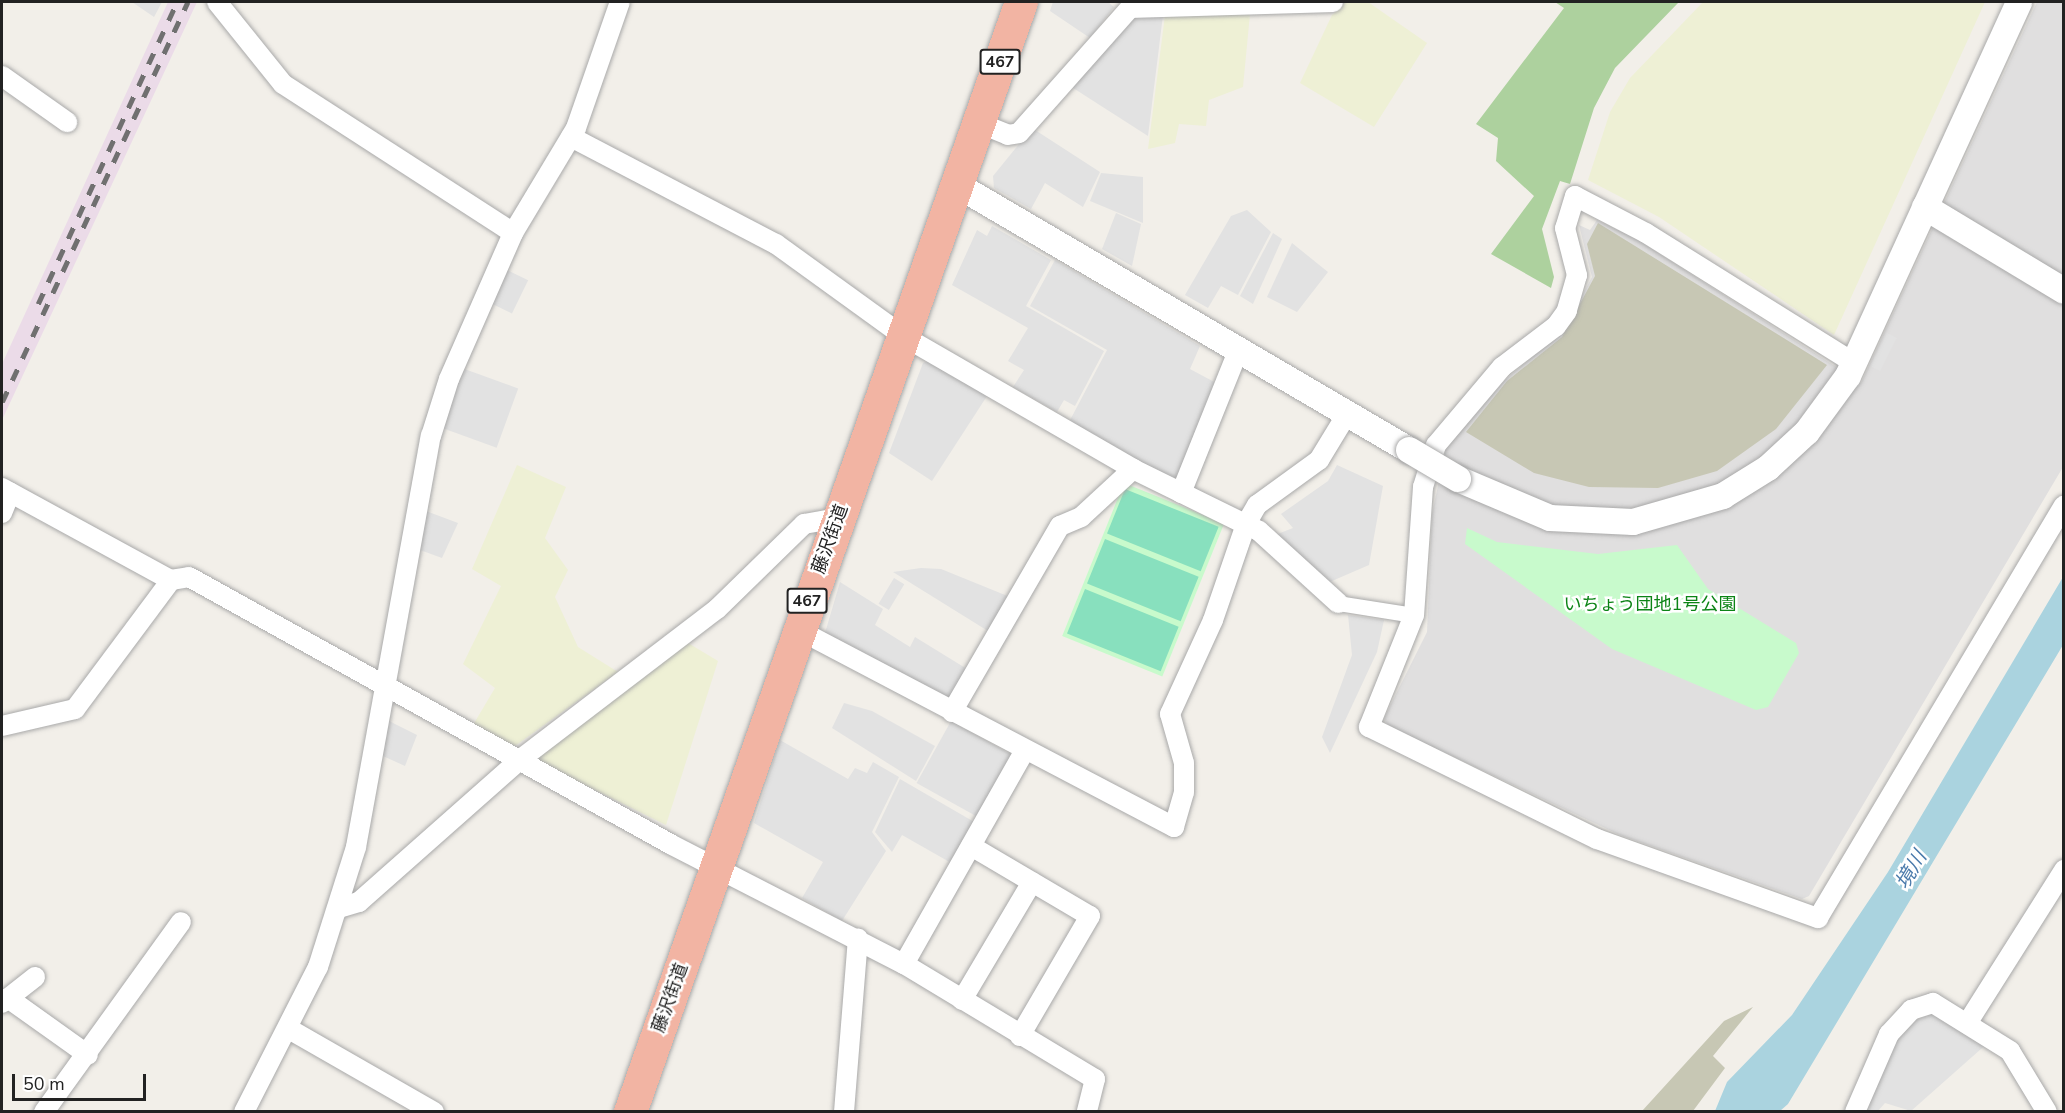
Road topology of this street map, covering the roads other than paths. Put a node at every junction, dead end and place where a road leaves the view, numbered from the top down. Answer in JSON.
{"nodes":[{"id":1,"x":217,"y":2,"type":"edge"},
{"id":2,"x":620,"y":2,"type":"edge"},
{"id":3,"x":1021,"y":2,"type":"edge"},
{"id":4,"x":1333,"y":2,"type":"edge"},
{"id":5,"x":2019,"y":2,"type":"edge"},
{"id":6,"x":2,"y":76,"type":"edge"},
{"id":7,"x":67,"y":122,"type":"dead end"},
{"id":8,"x":979,"y":123,"type":"junction"},
{"id":9,"x":571,"y":137,"type":"junction"},
{"id":10,"x":957,"y":185,"type":"junction"},
{"id":11,"x":1925,"y":207,"type":"junction"},
{"id":12,"x":513,"y":233,"type":"junction"},
{"id":13,"x":2064,"y":291,"type":"edge"},
{"id":14,"x":903,"y":336,"type":"junction"},
{"id":15,"x":1239,"y":349,"type":"junction"},
{"id":16,"x":1854,"y":363,"type":"junction"},
{"id":17,"x":1347,"y":414,"type":"junction"},
{"id":18,"x":1133,"y":469,"type":"junction"},
{"id":19,"x":6,"y":491,"type":"edge"},
{"id":20,"x":1181,"y":493,"type":"junction"},
{"id":21,"x":2064,"y":506,"type":"edge"},
{"id":22,"x":2,"y":513,"type":"edge"},
{"id":23,"x":837,"y":518,"type":"junction"},
{"id":24,"x":1246,"y":524,"type":"junction"},
{"id":25,"x":171,"y":580,"type":"junction"},
{"id":26,"x":1338,"y":603,"type":"joint"},
{"id":27,"x":1414,"y":615,"type":"junction"},
{"id":28,"x":797,"y":629,"type":"junction"},
{"id":29,"x":386,"y":687,"type":"junction"},
{"id":30,"x":952,"y":712,"type":"junction"},
{"id":31,"x":2,"y":726,"type":"edge"},
{"id":32,"x":1024,"y":752,"type":"junction"},
{"id":33,"x":522,"y":758,"type":"junction"},
{"id":34,"x":970,"y":846,"type":"junction"},
{"id":35,"x":716,"y":868,"type":"junction"},
{"id":36,"x":2064,"y":870,"type":"edge"},
{"id":37,"x":1032,"y":882,"type":"junction"},
{"id":38,"x":2057,"y":897,"type":"edge"},
{"id":39,"x":339,"y":908,"type":"junction"},
{"id":40,"x":181,"y":922,"type":"dead end"},
{"id":41,"x":858,"y":939,"type":"junction"},
{"id":42,"x":904,"y":964,"type":"junction"},
{"id":43,"x":35,"y":977,"type":"dead end"},
{"id":44,"x":4,"y":1000,"type":"edge"},
{"id":45,"x":962,"y":1000,"type":"junction"},
{"id":46,"x":1968,"y":1023,"type":"junction"},
{"id":47,"x":289,"y":1029,"type":"junction"},
{"id":48,"x":1020,"y":1036,"type":"junction"},
{"id":49,"x":88,"y":1055,"type":"junction"},
{"id":50,"x":44,"y":1112,"type":"edge"},
{"id":51,"x":244,"y":1112,"type":"edge"},
{"id":52,"x":434,"y":1112,"type":"edge"},
{"id":53,"x":630,"y":1112,"type":"edge"},
{"id":54,"x":844,"y":1112,"type":"edge"},
{"id":55,"x":1087,"y":1112,"type":"edge"},
{"id":56,"x":1855,"y":1112,"type":"edge"},
{"id":57,"x":2047,"y":1112,"type":"edge"}],
"edges":[{"from":1,"to":12,"type":"street"},
{"from":2,"to":9,"type":"street"},
{"from":3,"to":8,"type":"highway","name":"藤沢街道","number":"467"},
{"from":4,"to":8,"type":"street"},
{"from":5,"to":11,"type":"street"},
{"from":6,"to":7,"type":"street"},
{"from":8,"to":10,"type":"highway","name":"藤沢街道","number":"467"},
{"from":9,"to":12,"type":"street"},
{"from":9,"to":14,"type":"street"},
{"from":10,"to":14,"type":"highway","name":"藤沢街道","number":"467"},
{"from":10,"to":15,"type":"street"},
{"from":11,"to":13,"type":"street"},
{"from":11,"to":16,"type":"street"},
{"from":12,"to":29,"type":"street"},
{"from":14,"to":18,"type":"street"},
{"from":14,"to":23,"type":"highway","name":"藤沢街道","number":"467"},
{"from":15,"to":17,"type":"street"},
{"from":15,"to":20,"type":"street"},
{"from":16,"to":17,"type":"street","bridge":true},
{"from":16,"to":27,"type":"street"},
{"from":17,"to":24,"type":"street"},
{"from":18,"to":20,"type":"street"},
{"from":18,"to":30,"type":"street"},
{"from":19,"to":22,"type":"street"},
{"from":19,"to":25,"type":"street"},
{"from":20,"to":24,"type":"street"},
{"from":21,"to":27,"type":"street"},
{"from":23,"to":28,"type":"highway","name":"藤沢街道","number":"467"},
{"from":23,"to":33,"type":"street"},
{"from":24,"to":26,"type":"street"},
{"from":24,"to":32,"type":"street"},
{"from":25,"to":29,"type":"street"},
{"from":25,"to":31,"type":"street"},
{"from":26,"to":27,"type":"street"},
{"from":28,"to":30,"type":"street"},
{"from":28,"to":35,"type":"highway","name":"藤沢街道","number":"467"},
{"from":29,"to":33,"type":"street"},
{"from":29,"to":39,"type":"street"},
{"from":30,"to":32,"type":"street"},
{"from":32,"to":34,"type":"street"},
{"from":33,"to":35,"type":"street"},
{"from":33,"to":39,"type":"street"},
{"from":34,"to":37,"type":"street"},
{"from":34,"to":42,"type":"street"},
{"from":35,"to":41,"type":"street"},
{"from":35,"to":53,"type":"highway","name":"藤沢街道","number":"467"},
{"from":36,"to":38,"type":"street"},
{"from":37,"to":45,"type":"street"},
{"from":37,"to":48,"type":"street"},
{"from":38,"to":46,"type":"street"},
{"from":39,"to":47,"type":"street"},
{"from":40,"to":49,"type":"street"},
{"from":41,"to":42,"type":"street"},
{"from":41,"to":54,"type":"street"},
{"from":42,"to":45,"type":"street"},
{"from":43,"to":44,"type":"street"},
{"from":44,"to":49,"type":"street"},
{"from":45,"to":48,"type":"street"},
{"from":46,"to":56,"type":"street"},
{"from":46,"to":57,"type":"street"},
{"from":47,"to":51,"type":"street"},
{"from":47,"to":52,"type":"street"},
{"from":48,"to":55,"type":"street"},
{"from":49,"to":50,"type":"street"}]}
